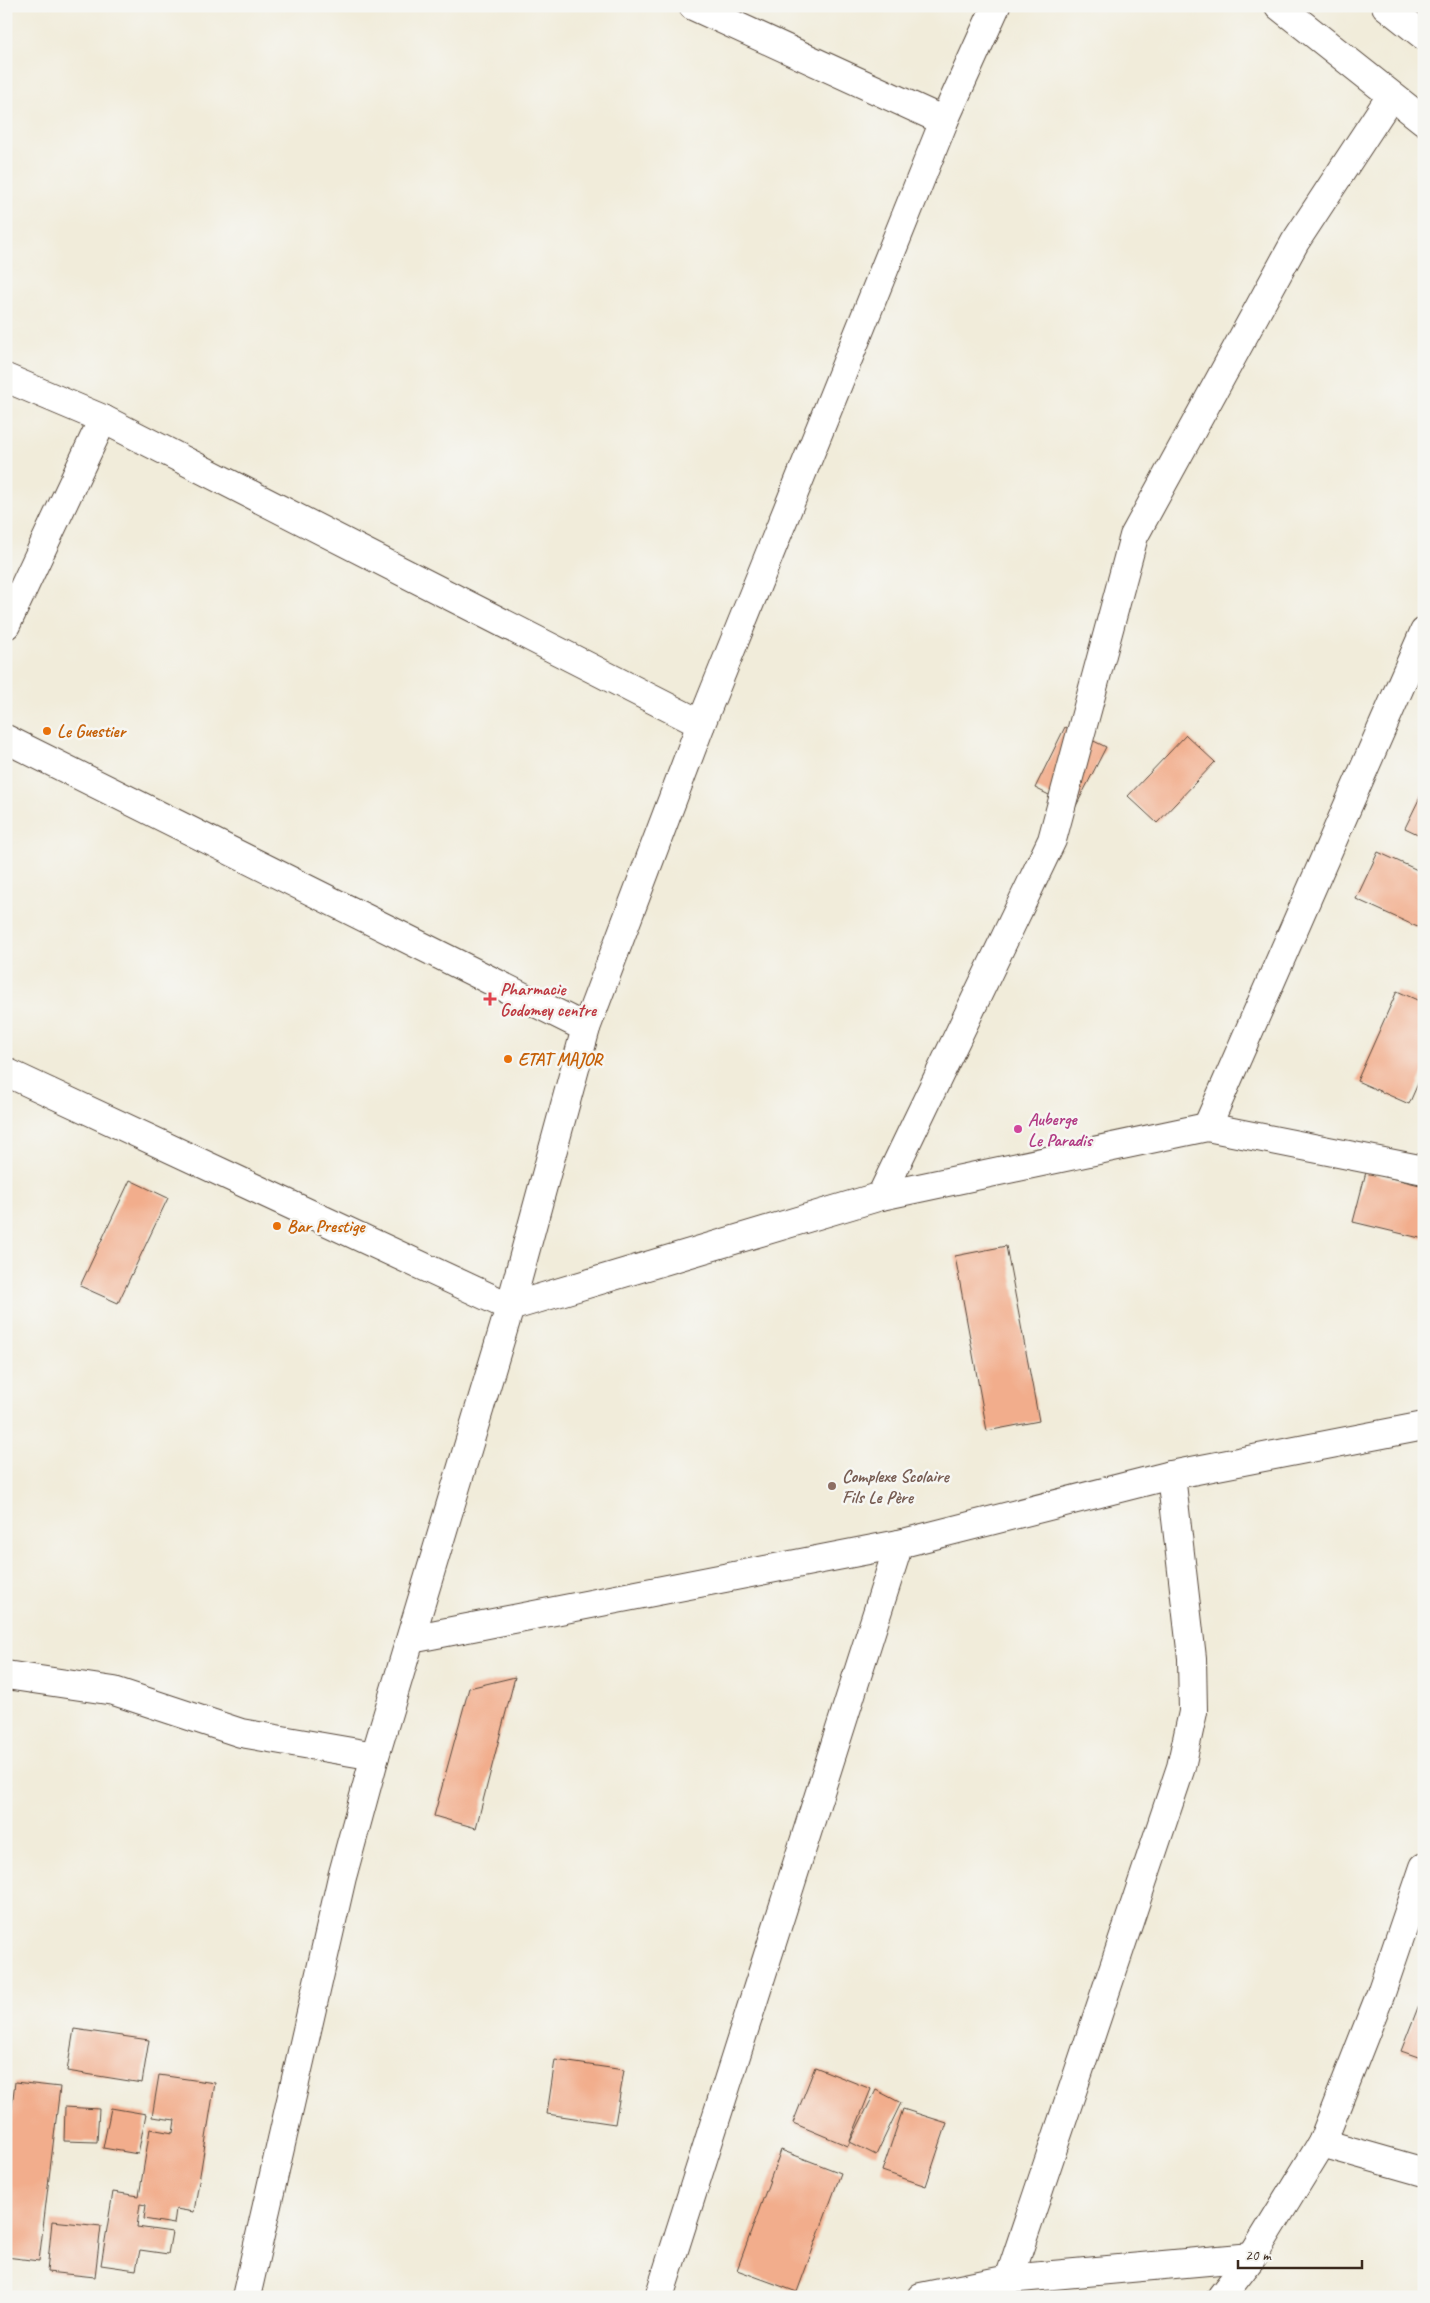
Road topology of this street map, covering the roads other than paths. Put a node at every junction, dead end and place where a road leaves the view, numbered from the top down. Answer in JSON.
{"nodes":[{"id":1,"x":693,"y":6,"type":"edge"},
{"id":2,"x":996,"y":6,"type":"edge"},
{"id":3,"x":1279,"y":6,"type":"edge"},
{"id":4,"x":1386,"y":6,"type":"edge"},
{"id":5,"x":1424,"y":36,"type":"edge"},
{"id":6,"x":1391,"y":96,"type":"junction"},
{"id":7,"x":944,"y":121,"type":"junction"},
{"id":8,"x":1424,"y":121,"type":"edge"},
{"id":9,"x":6,"y":378,"type":"edge"},
{"id":10,"x":103,"y":419,"type":"junction"},
{"id":11,"x":6,"y":625,"type":"edge"},
{"id":12,"x":1424,"y":632,"type":"edge"},
{"id":13,"x":702,"y":724,"type":"junction"},
{"id":14,"x":6,"y":739,"type":"edge"},
{"id":15,"x":586,"y":1028,"type":"junction"},
{"id":16,"x":6,"y":1072,"type":"edge"},
{"id":17,"x":1207,"y":1127,"type":"junction"},
{"id":18,"x":1424,"y":1170,"type":"edge"},
{"id":19,"x":881,"y":1196,"type":"junction"},
{"id":20,"x":510,"y":1307,"type":"junction"},
{"id":21,"x":1424,"y":1426,"type":"edge"},
{"id":22,"x":1171,"y":1475,"type":"junction"},
{"id":23,"x":899,"y":1544,"type":"junction"},
{"id":24,"x":411,"y":1639,"type":"junction"},
{"id":25,"x":6,"y":1675,"type":"edge"},
{"id":26,"x":375,"y":1756,"type":"junction"},
{"id":27,"x":1424,"y":1867,"type":"edge"},
{"id":28,"x":1322,"y":2143,"type":"junction"},
{"id":29,"x":1424,"y":2172,"type":"edge"},
{"id":30,"x":1252,"y":2257,"type":"junction"},
{"id":31,"x":1009,"y":2279,"type":"junction"},
{"id":32,"x":246,"y":2297,"type":"edge"},
{"id":33,"x":658,"y":2297,"type":"edge"},
{"id":34,"x":921,"y":2297,"type":"edge"},
{"id":35,"x":1222,"y":2297,"type":"edge"}],
"edges":[{"from":1,"to":7,"type":"main road"},
{"from":2,"to":7,"type":"main road"},
{"from":3,"to":6,"type":"main road"},
{"from":4,"to":5,"type":"main road"},
{"from":6,"to":8,"type":"main road"},
{"from":6,"to":19,"type":"main road"},
{"from":7,"to":13,"type":"main road"},
{"from":9,"to":10,"type":"main road"},
{"from":10,"to":11,"type":"main road"},
{"from":10,"to":13,"type":"main road"},
{"from":12,"to":17,"type":"main road"},
{"from":13,"to":15,"type":"main road"},
{"from":14,"to":15,"type":"main road"},
{"from":15,"to":20,"type":"main road"},
{"from":16,"to":20,"type":"main road"},
{"from":17,"to":18,"type":"main road"},
{"from":17,"to":19,"type":"main road"},
{"from":19,"to":20,"type":"main road"},
{"from":20,"to":24,"type":"main road"},
{"from":21,"to":22,"type":"main road"},
{"from":22,"to":23,"type":"main road"},
{"from":22,"to":31,"type":"main road"},
{"from":23,"to":24,"type":"main road"},
{"from":23,"to":33,"type":"main road"},
{"from":24,"to":26,"type":"main road"},
{"from":25,"to":26,"type":"main road"},
{"from":26,"to":32,"type":"main road"},
{"from":27,"to":28,"type":"main road"},
{"from":28,"to":29,"type":"main road"},
{"from":28,"to":30,"type":"main road"},
{"from":30,"to":31,"type":"main road"},
{"from":30,"to":35,"type":"main road"},
{"from":31,"to":34,"type":"main road"}]}
